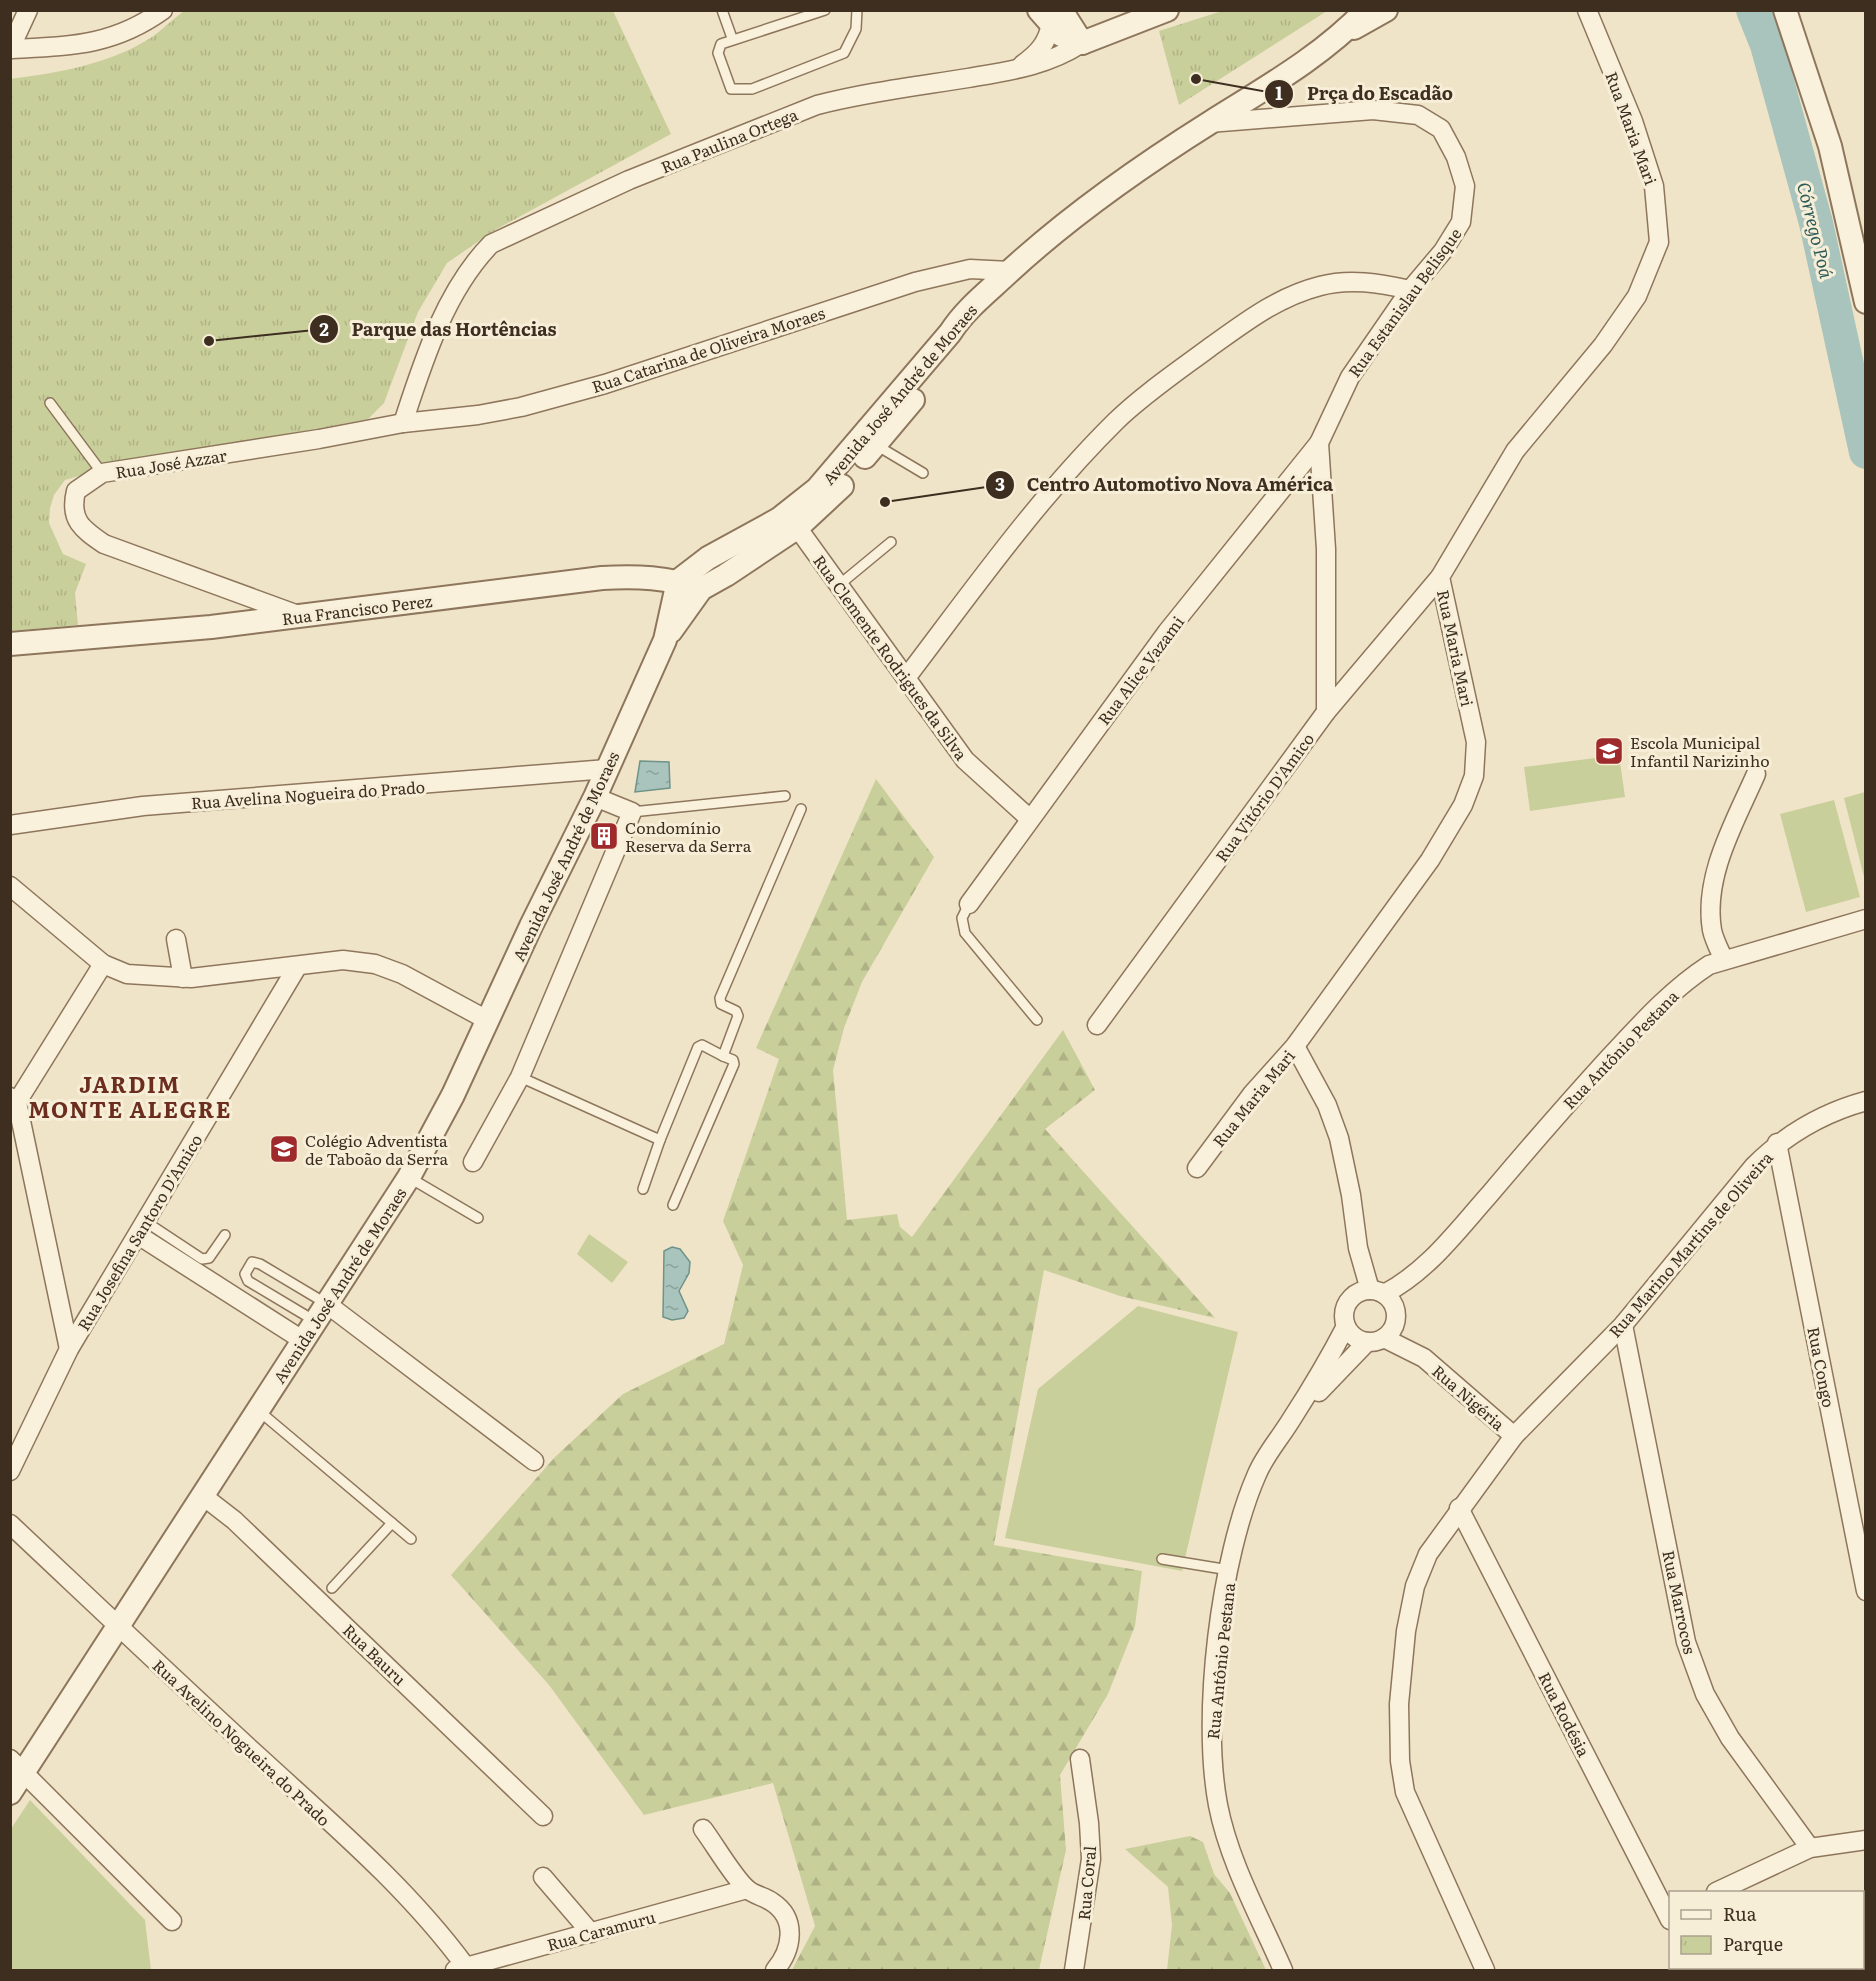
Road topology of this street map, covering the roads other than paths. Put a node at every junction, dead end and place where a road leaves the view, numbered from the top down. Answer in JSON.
{"nodes":[{"id":1,"x":28,"y":10,"type":"edge"},
{"id":2,"x":163,"y":10,"type":"edge"},
{"id":3,"x":722,"y":10,"type":"edge"},
{"id":4,"x":825,"y":10,"type":"edge"},
{"id":5,"x":857,"y":10,"type":"edge"},
{"id":6,"x":1167,"y":10,"type":"edge"},
{"id":7,"x":1366,"y":10,"type":"edge"},
{"id":8,"x":1386,"y":10,"type":"edge"},
{"id":9,"x":1587,"y":10,"type":"edge"},
{"id":10,"x":1785,"y":10,"type":"edge"},
{"id":11,"x":1050,"y":15,"type":"edge"},
{"id":12,"x":1344,"y":33,"type":"junction"},
{"id":13,"x":732,"y":38,"type":"junction"},
{"id":14,"x":1082,"y":43,"type":"junction"},
{"id":15,"x":11,"y":49,"type":"edge"},
{"id":16,"x":1015,"y":70,"type":"junction"},
{"id":17,"x":1209,"y":123,"type":"junction"},
{"id":18,"x":1010,"y":271,"type":"junction"},
{"id":19,"x":1410,"y":290,"type":"junction"},
{"id":20,"x":989,"y":291,"type":"junction"},
{"id":21,"x":1866,"y":302,"type":"edge"},
{"id":22,"x":50,"y":403,"type":"dead end"},
{"id":23,"x":403,"y":423,"type":"junction"},
{"id":24,"x":1318,"y":443,"type":"junction"},
{"id":25,"x":875,"y":445,"type":"junction"},
{"id":26,"x":923,"y":472,"type":"dead end"},
{"id":27,"x":102,"y":473,"type":"junction"},
{"id":28,"x":792,"y":520,"type":"junction"},
{"id":29,"x":891,"y":542,"type":"dead end"},
{"id":30,"x":1440,"y":577,"type":"junction"},
{"id":31,"x":678,"y":581,"type":"junction"},
{"id":32,"x":839,"y":585,"type":"junction"},
{"id":33,"x":701,"y":589,"type":"junction"},
{"id":34,"x":303,"y":616,"type":"junction"},
{"id":35,"x":664,"y":640,"type":"junction"},
{"id":36,"x":10,"y":644,"type":"edge"},
{"id":37,"x":906,"y":678,"type":"junction"},
{"id":38,"x":1326,"y":712,"type":"junction"},
{"id":39,"x":606,"y":769,"type":"junction"},
{"id":40,"x":1756,"y":774,"type":"dead end"},
{"id":41,"x":595,"y":796,"type":"junction"},
{"id":42,"x":785,"y":796,"type":"dead end"},
{"id":43,"x":801,"y":809,"type":"dead end"},
{"id":44,"x":632,"y":812,"type":"junction"},
{"id":45,"x":1030,"y":819,"type":"junction"},
{"id":46,"x":10,"y":825,"type":"edge"},
{"id":47,"x":10,"y":886,"type":"edge"},
{"id":48,"x":969,"y":904,"type":"joint"},
{"id":49,"x":1866,"y":919,"type":"edge"},
{"id":50,"x":176,"y":939,"type":"dead end"},
{"id":51,"x":1724,"y":960,"type":"junction"},
{"id":52,"x":103,"y":964,"type":"junction"},
{"id":53,"x":297,"y":967,"type":"junction"},
{"id":54,"x":183,"y":978,"type":"junction"},
{"id":55,"x":1037,"y":1020,"type":"dead end"},
{"id":56,"x":489,"y":1021,"type":"junction"},
{"id":57,"x":1097,"y":1025,"type":"dead end"},
{"id":58,"x":1294,"y":1046,"type":"junction"},
{"id":59,"x":723,"y":1056,"type":"junction"},
{"id":60,"x":520,"y":1077,"type":"junction"},
{"id":61,"x":14,"y":1100,"type":"edge"},
{"id":62,"x":1866,"y":1101,"type":"edge"},
{"id":63,"x":660,"y":1140,"type":"junction"},
{"id":64,"x":1777,"y":1143,"type":"junction"},
{"id":65,"x":473,"y":1162,"type":"dead end"},
{"id":66,"x":1197,"y":1168,"type":"dead end"},
{"id":67,"x":409,"y":1177,"type":"junction"},
{"id":68,"x":643,"y":1190,"type":"dead end"},
{"id":69,"x":673,"y":1205,"type":"dead end"},
{"id":70,"x":478,"y":1218,"type":"dead end"},
{"id":71,"x":142,"y":1229,"type":"junction"},
{"id":72,"x":225,"y":1235,"type":"dead end"},
{"id":73,"x":1430,"y":1263,"type":"junction"},
{"id":74,"x":1369,"y":1293,"type":"junction"},
{"id":75,"x":322,"y":1313,"type":"junction"},
{"id":76,"x":1396,"y":1315,"type":"junction"},
{"id":77,"x":1623,"y":1325,"type":"junction"},
{"id":78,"x":1346,"y":1326,"type":"junction"},
{"id":79,"x":1376,"y":1340,"type":"junction"},
{"id":80,"x":304,"y":1341,"type":"junction"},
{"id":81,"x":69,"y":1348,"type":"junction"},
{"id":82,"x":1424,"y":1358,"type":"junction"},
{"id":83,"x":259,"y":1411,"type":"junction"},
{"id":84,"x":1289,"y":1424,"type":"junction"},
{"id":85,"x":1514,"y":1436,"type":"junction"},
{"id":86,"x":534,"y":1461,"type":"dead end"},
{"id":87,"x":10,"y":1471,"type":"edge"},
{"id":88,"x":203,"y":1496,"type":"junction"},
{"id":89,"x":1459,"y":1508,"type":"junction"},
{"id":90,"x":392,"y":1523,"type":"junction"},
{"id":91,"x":10,"y":1524,"type":"edge"},
{"id":92,"x":411,"y":1539,"type":"dead end"},
{"id":93,"x":1162,"y":1558,"type":"dead end"},
{"id":94,"x":1229,"y":1570,"type":"junction"},
{"id":95,"x":332,"y":1588,"type":"dead end"},
{"id":96,"x":1866,"y":1591,"type":"edge"},
{"id":97,"x":118,"y":1628,"type":"junction"},
{"id":98,"x":1080,"y":1759,"type":"dead end"},
{"id":99,"x":18,"y":1766,"type":"edge"},
{"id":100,"x":10,"y":1793,"type":"edge"},
{"id":101,"x":543,"y":1816,"type":"dead end"},
{"id":102,"x":703,"y":1830,"type":"dead end"},
{"id":103,"x":1866,"y":1840,"type":"edge"},
{"id":104,"x":1810,"y":1848,"type":"junction"},
{"id":105,"x":543,"y":1877,"type":"dead end"},
{"id":106,"x":747,"y":1890,"type":"junction"},
{"id":107,"x":1720,"y":1891,"type":"edge"},
{"id":108,"x":1669,"y":1915,"type":"edge"},
{"id":109,"x":172,"y":1921,"type":"dead end"},
{"id":110,"x":591,"y":1933,"type":"junction"},
{"id":111,"x":460,"y":1969,"type":"edge"},
{"id":112,"x":775,"y":1971,"type":"edge"},
{"id":113,"x":1074,"y":1971,"type":"edge"},
{"id":114,"x":1283,"y":1971,"type":"edge"},
{"id":115,"x":1485,"y":1971,"type":"edge"}],
"edges":[{"from":1,"to":15,"type":"street"},
{"from":2,"to":15,"type":"street"},
{"from":3,"to":13,"type":"lane"},
{"from":4,"to":13,"type":"lane"},
{"from":5,"to":13,"type":"lane"},
{"from":6,"to":14,"type":"street","name":"Rua Paulina Ortega"},
{"from":7,"to":12,"type":"street","name":"Avenida José André de Moraes"},
{"from":8,"to":12,"type":"street","name":"Avenida José André de Moraes"},
{"from":9,"to":30,"type":"street","name":"Rua Maria Mari"},
{"from":10,"to":21,"type":"street"},
{"from":11,"to":14,"type":"street"},
{"from":11,"to":16,"type":"street"},
{"from":12,"to":17,"type":"street","name":"Avenida José André de Moraes"},
{"from":14,"to":16,"type":"street","name":"Rua Paulina Ortega"},
{"from":16,"to":23,"type":"street","name":"Rua Paulina Ortega"},
{"from":17,"to":18,"type":"street","name":"Avenida José André de Moraes"},
{"from":17,"to":19,"type":"street","name":"Rua Estanislau Belisque"},
{"from":18,"to":20,"type":"street","name":"Avenida José André de Moraes"},
{"from":18,"to":23,"type":"street","name":"Rua Catarina de Oliveira Moraes"},
{"from":19,"to":24,"type":"street","name":"Rua Estanislau Belisque"},
{"from":19,"to":37,"type":"street"},
{"from":20,"to":25,"type":"street","name":"Avenida José André de Moraes"},
{"from":20,"to":28,"type":"street","name":"Avenida José André de Moraes"},
{"from":22,"to":27,"type":"lane"},
{"from":23,"to":27,"type":"street","name":"Rua José Azzar"},
{"from":24,"to":38,"type":"street"},
{"from":24,"to":45,"type":"street","name":"Rua Alice Vazami"},
{"from":25,"to":26,"type":"lane"},
{"from":25,"to":28,"type":"street","name":"Avenida José André de Moraes"},
{"from":27,"to":34,"type":"street","name":"Rua José Azzar"},
{"from":28,"to":31,"type":"street","name":"Avenida José André de Moraes"},
{"from":28,"to":32,"type":"street","name":"Rua Clemente Rodrigues da Silva"},
{"from":28,"to":33,"type":"street","name":"Avenida José André de Moraes"},
{"from":29,"to":32,"type":"lane"},
{"from":30,"to":38,"type":"street","name":"Rua Vitório D'Amico"},
{"from":30,"to":58,"type":"street","name":"Rua Maria Mari"},
{"from":31,"to":33,"type":"street","name":"Rua Francisco Perez"},
{"from":31,"to":34,"type":"street","name":"Rua Francisco Perez"},
{"from":31,"to":35,"type":"street","name":"Avenida José André de Moraes"},
{"from":32,"to":37,"type":"street","name":"Rua Clemente Rodrigues da Silva"},
{"from":33,"to":35,"type":"street","name":"Avenida José André de Moraes"},
{"from":34,"to":36,"type":"street","name":"Rua Francisco Perez"},
{"from":35,"to":39,"type":"street","name":"Avenida José André de Moraes"},
{"from":37,"to":45,"type":"street","name":"Rua Clemente Rodrigues da Silva"},
{"from":38,"to":57,"type":"street","name":"Rua Vitório D'Amico"},
{"from":39,"to":41,"type":"street","name":"Avenida José André de Moraes"},
{"from":39,"to":46,"type":"street","name":"Rua Avelina Nogueira do Prado"},
{"from":40,"to":51,"type":"street"},
{"from":41,"to":44,"type":"street"},
{"from":41,"to":56,"type":"street","name":"Avenida José André de Moraes"},
{"from":42,"to":44,"type":"lane"},
{"from":43,"to":59,"type":"lane"},
{"from":44,"to":60,"type":"street"},
{"from":45,"to":48,"type":"street","name":"Rua Alice Vazami"},
{"from":47,"to":52,"type":"street"},
{"from":48,"to":55,"type":"lane"},
{"from":49,"to":51,"type":"street","name":"Rua Antônio Pestana"},
{"from":50,"to":54,"type":"street"},
{"from":51,"to":73,"type":"street","name":"Rua Antônio Pestana"},
{"from":52,"to":54,"type":"street"},
{"from":52,"to":61,"type":"street"},
{"from":53,"to":54,"type":"street"},
{"from":53,"to":56,"type":"street"},
{"from":53,"to":71,"type":"street","name":"Rua Josefina Santoro D'Amico"},
{"from":56,"to":67,"type":"street","name":"Avenida José André de Moraes"},
{"from":58,"to":66,"type":"street","name":"Rua Maria Mari"},
{"from":58,"to":74,"type":"street"},
{"from":59,"to":63,"type":"lane"},
{"from":59,"to":69,"type":"lane"},
{"from":60,"to":63,"type":"lane"},
{"from":60,"to":65,"type":"street"},
{"from":61,"to":81,"type":"street"},
{"from":62,"to":64,"type":"street","name":"Rua Marino Martins de Oliveira"},
{"from":63,"to":68,"type":"lane"},
{"from":64,"to":77,"type":"street","name":"Rua Marino Martins de Oliveira"},
{"from":64,"to":96,"type":"street","name":"Rua Congo"},
{"from":67,"to":70,"type":"lane"},
{"from":67,"to":75,"type":"street","name":"Avenida José André de Moraes"},
{"from":71,"to":72,"type":"lane"},
{"from":71,"to":80,"type":"street"},
{"from":71,"to":81,"type":"street","name":"Rua Josefina Santoro D'Amico"},
{"from":73,"to":74,"type":"street","name":"Rua Antônio Pestana"},
{"from":73,"to":76,"type":"street","name":"Rua Antônio Pestana"},
{"from":74,"to":76,"type":"street"},
{"from":74,"to":78,"type":"street"},
{"from":75,"to":75,"type":"lane"},
{"from":75,"to":80,"type":"street","name":"Avenida José André de Moraes"},
{"from":75,"to":86,"type":"street"},
{"from":76,"to":79,"type":"street"},
{"from":76,"to":82,"type":"street","name":"Rua Nigéria"},
{"from":77,"to":85,"type":"street","name":"Rua Marino Martins de Oliveira"},
{"from":77,"to":104,"type":"street","name":"Rua Marrocos"},
{"from":78,"to":79,"type":"street"},
{"from":78,"to":84,"type":"street","name":"Rua Antônio Pestana"},
{"from":79,"to":82,"type":"street","name":"Rua Nigéria"},
{"from":79,"to":84,"type":"street","name":"Rua Antônio Pestana"},
{"from":80,"to":83,"type":"street","name":"Avenida José André de Moraes"},
{"from":81,"to":87,"type":"street","name":"Rua Josefina Santoro D'Amico"},
{"from":82,"to":85,"type":"street","name":"Rua Nigéria"},
{"from":83,"to":88,"type":"street","name":"Avenida José André de Moraes"},
{"from":83,"to":90,"type":"lane"},
{"from":84,"to":94,"type":"street","name":"Rua Antônio Pestana"},
{"from":85,"to":89,"type":"street","name":"Rua Marino Martins de Oliveira"},
{"from":88,"to":97,"type":"street","name":"Avenida José André de Moraes"},
{"from":88,"to":101,"type":"street","name":"Rua Bauru"},
{"from":89,"to":108,"type":"street","name":"Rua Rodésia"},
{"from":89,"to":115,"type":"street","name":"Rua Marino Martins de Oliveira"},
{"from":90,"to":92,"type":"lane"},
{"from":90,"to":95,"type":"lane"},
{"from":91,"to":97,"type":"street","name":"Rua Avelino Nogueira do Prado"},
{"from":93,"to":94,"type":"lane"},
{"from":94,"to":114,"type":"street","name":"Rua Antônio Pestana"},
{"from":97,"to":99,"type":"street","name":"Avenida José André de Moraes"},
{"from":97,"to":111,"type":"street","name":"Rua Avelino Nogueira do Prado"},
{"from":98,"to":113,"type":"street","name":"Rua Coral"},
{"from":99,"to":100,"type":"street","name":"Avenida José André de Moraes"},
{"from":99,"to":109,"type":"street"},
{"from":102,"to":106,"type":"street"},
{"from":103,"to":104,"type":"street"},
{"from":104,"to":107,"type":"street"},
{"from":105,"to":110,"type":"street"},
{"from":106,"to":110,"type":"street","name":"Rua Caramuru"},
{"from":106,"to":112,"type":"street"},
{"from":110,"to":111,"type":"street","name":"Rua Caramuru"}]}
